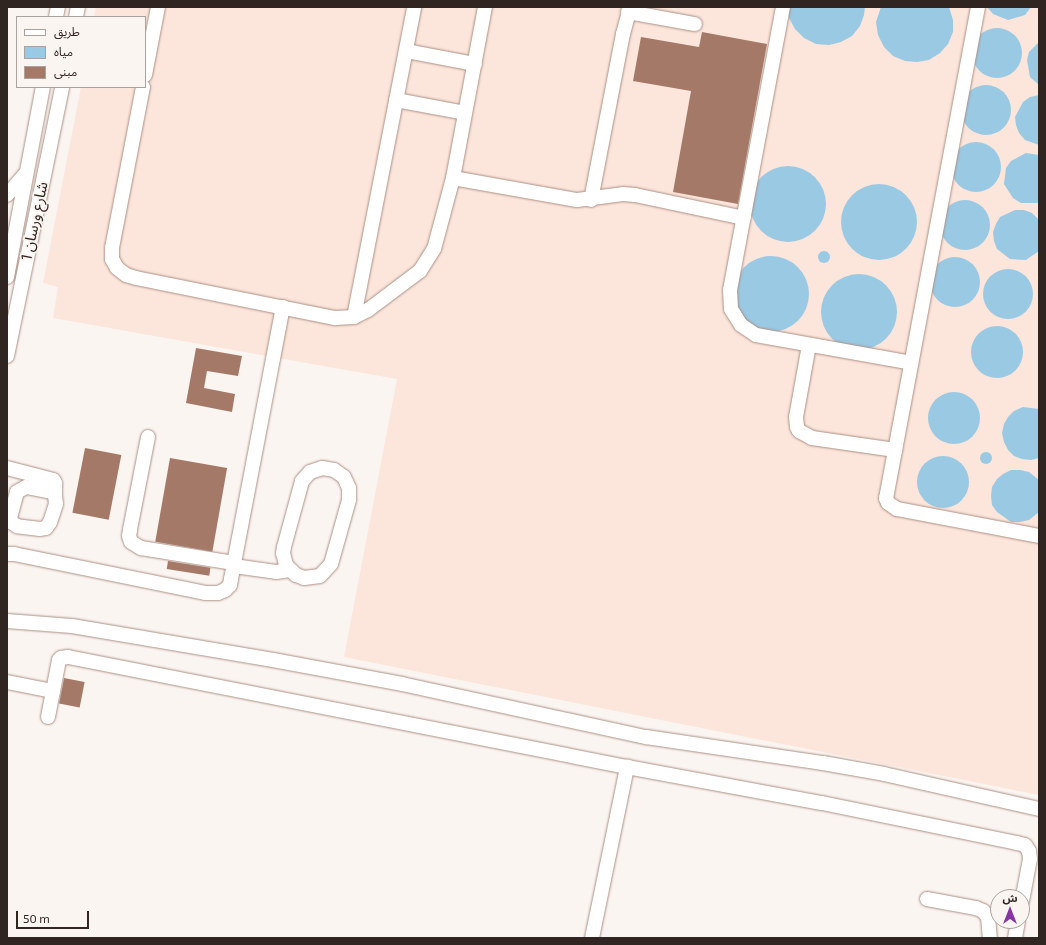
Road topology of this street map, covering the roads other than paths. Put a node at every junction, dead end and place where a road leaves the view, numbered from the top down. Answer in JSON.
{"nodes":[{"id":1,"x":158,"y":7,"type":"edge"},
{"id":2,"x":414,"y":7,"type":"edge"},
{"id":3,"x":484,"y":7,"type":"edge"},
{"id":4,"x":783,"y":7,"type":"edge"},
{"id":5,"x":978,"y":7,"type":"edge"},
{"id":6,"x":629,"y":9,"type":"edge"},
{"id":7,"x":695,"y":24,"type":"dead end"},
{"id":8,"x":406,"y":51,"type":"junction"},
{"id":9,"x":475,"y":64,"type":"junction"},
{"id":10,"x":146,"y":70,"type":"edge"},
{"id":11,"x":43,"y":88,"type":"edge"},
{"id":12,"x":62,"y":88,"type":"edge"},
{"id":13,"x":143,"y":88,"type":"edge"},
{"id":14,"x":396,"y":100,"type":"junction"},
{"id":15,"x":465,"y":113,"type":"junction"},
{"id":16,"x":27,"y":172,"type":"junction"},
{"id":17,"x":453,"y":178,"type":"junction"},
{"id":18,"x":7,"y":195,"type":"edge"},
{"id":19,"x":591,"y":200,"type":"junction"},
{"id":20,"x":744,"y":218,"type":"junction"},
{"id":21,"x":7,"y":277,"type":"edge"},
{"id":22,"x":283,"y":307,"type":"junction"},
{"id":23,"x":354,"y":317,"type":"junction"},
{"id":24,"x":809,"y":345,"type":"junction"},
{"id":25,"x":7,"y":356,"type":"edge"},
{"id":26,"x":910,"y":363,"type":"junction"},
{"id":27,"x":148,"y":437,"type":"dead end"},
{"id":28,"x":895,"y":450,"type":"junction"},
{"id":29,"x":7,"y":468,"type":"edge"},
{"id":30,"x":55,"y":494,"type":"dead end"},
{"id":31,"x":1039,"y":536,"type":"edge"},
{"id":32,"x":9,"y":553,"type":"edge"},
{"id":33,"x":234,"y":565,"type":"junction"},
{"id":34,"x":290,"y":570,"type":"junction"},
{"id":35,"x":7,"y":621,"type":"edge"},
{"id":36,"x":7,"y":682,"type":"edge"},
{"id":37,"x":53,"y":691,"type":"junction"},
{"id":38,"x":48,"y":717,"type":"dead end"},
{"id":39,"x":627,"y":767,"type":"junction"},
{"id":40,"x":1039,"y":810,"type":"edge"},
{"id":41,"x":1024,"y":889,"type":"edge"},
{"id":42,"x":927,"y":899,"type":"dead end"},
{"id":43,"x":592,"y":938,"type":"edge"},
{"id":44,"x":990,"y":938,"type":"edge"}],
"edges":[{"from":1,"to":10,"type":"street"},
{"from":2,"to":8,"type":"street"},
{"from":3,"to":9,"type":"street"},
{"from":4,"to":20,"type":"street"},
{"from":5,"to":26,"type":"street"},
{"from":6,"to":7,"type":"street"},
{"from":6,"to":19,"type":"street"},
{"from":8,"to":9,"type":"street"},
{"from":8,"to":14,"type":"street"},
{"from":9,"to":15,"type":"street"},
{"from":11,"to":16,"type":"street","name":"شارع ورسان 1"},
{"from":12,"to":25,"type":"street","name":"شارع ورسان 1"},
{"from":13,"to":22,"type":"street"},
{"from":14,"to":15,"type":"street"},
{"from":14,"to":23,"type":"street"},
{"from":15,"to":17,"type":"street"},
{"from":16,"to":18,"type":"street"},
{"from":16,"to":21,"type":"street","name":"شارع ورسان 1"},
{"from":17,"to":19,"type":"street"},
{"from":17,"to":23,"type":"street"},
{"from":19,"to":20,"type":"street"},
{"from":20,"to":24,"type":"street"},
{"from":22,"to":23,"type":"street"},
{"from":22,"to":33,"type":"street"},
{"from":24,"to":26,"type":"street"},
{"from":24,"to":28,"type":"street"},
{"from":26,"to":28,"type":"street"},
{"from":27,"to":33,"type":"street"},
{"from":28,"to":31,"type":"street"},
{"from":29,"to":30,"type":"street"},
{"from":32,"to":33,"type":"street"},
{"from":33,"to":34,"type":"street"},
{"from":34,"to":34,"type":"street"},
{"from":35,"to":40,"type":"street"},
{"from":36,"to":37,"type":"street"},
{"from":37,"to":38,"type":"street"},
{"from":37,"to":39,"type":"street"},
{"from":39,"to":41,"type":"street"},
{"from":39,"to":43,"type":"street"},
{"from":42,"to":44,"type":"street"}]}
